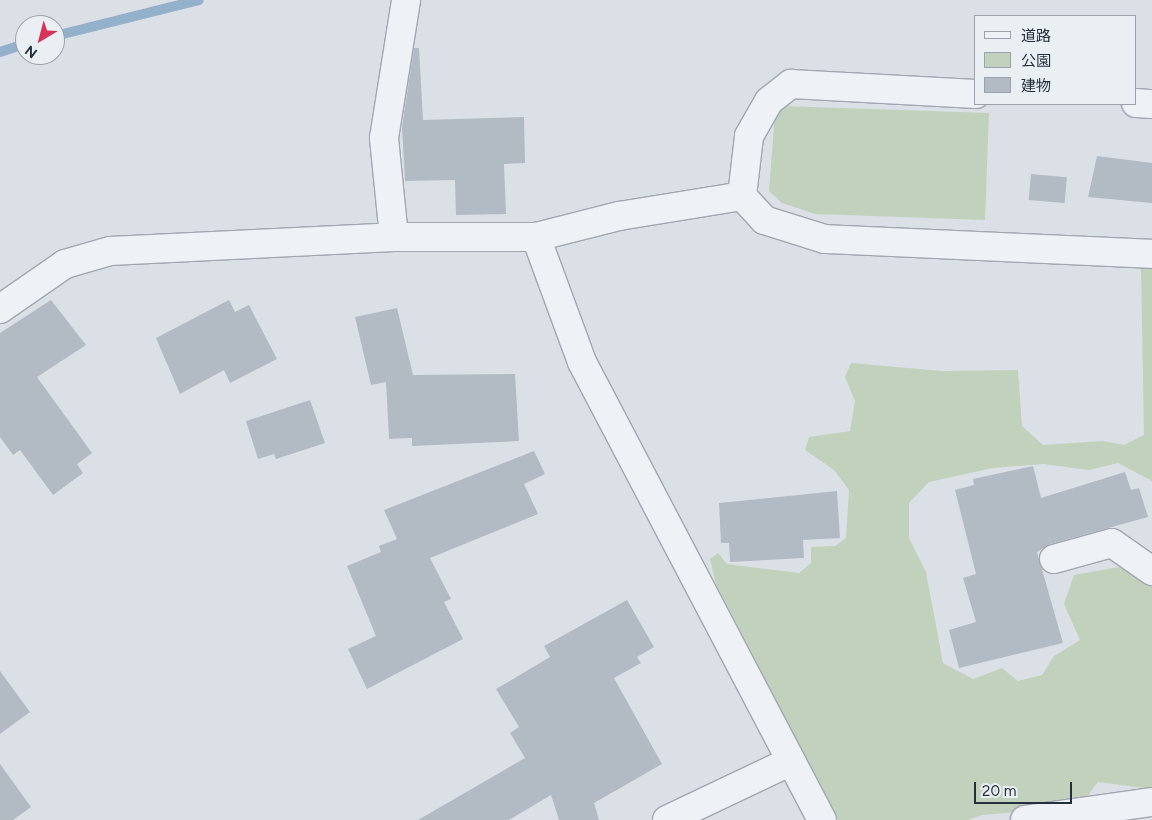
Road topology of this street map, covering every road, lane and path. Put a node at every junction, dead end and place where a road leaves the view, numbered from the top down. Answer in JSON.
{"nodes":[{"id":1,"x":406,"y":0,"type":"edge"},
{"id":2,"x":974,"y":94,"type":"edge"},
{"id":3,"x":1137,"y":103,"type":"edge"},
{"id":4,"x":1152,"y":104,"type":"edge"},
{"id":5,"x":742,"y":196,"type":"junction"},
{"id":6,"x":394,"y":236,"type":"junction"},
{"id":7,"x":536,"y":236,"type":"junction"},
{"id":8,"x":1152,"y":254,"type":"edge"},
{"id":9,"x":0,"y":309,"type":"edge"},
{"id":10,"x":1054,"y":559,"type":"dead end"},
{"id":11,"x":1152,"y":572,"type":"edge"},
{"id":12,"x":791,"y":761,"type":"junction"},
{"id":13,"x":1152,"y":802,"type":"edge"},
{"id":14,"x":667,"y":820,"type":"edge"},
{"id":15,"x":822,"y":820,"type":"edge"},
{"id":16,"x":1025,"y":820,"type":"edge"}],
"edges":[{"from":1,"to":6,"type":"street"},
{"from":2,"to":5,"type":"street"},
{"from":3,"to":4,"type":"street"},
{"from":5,"to":7,"type":"street"},
{"from":5,"to":8,"type":"street"},
{"from":6,"to":7,"type":"street"},
{"from":6,"to":9,"type":"street"},
{"from":7,"to":12,"type":"street"},
{"from":10,"to":11,"type":"street"},
{"from":12,"to":14,"type":"street"},
{"from":12,"to":15,"type":"street"},
{"from":13,"to":16,"type":"street"}]}
